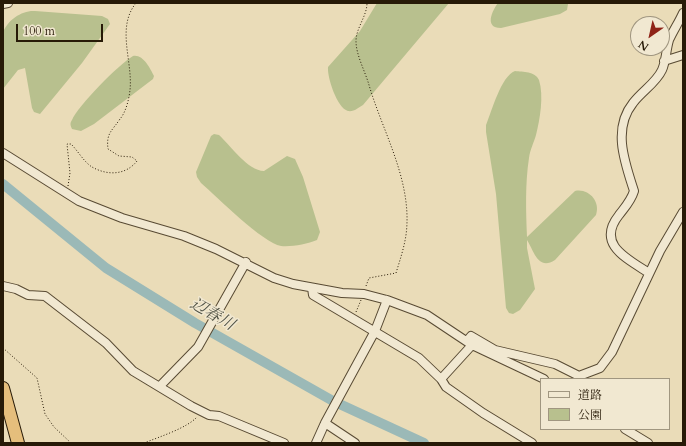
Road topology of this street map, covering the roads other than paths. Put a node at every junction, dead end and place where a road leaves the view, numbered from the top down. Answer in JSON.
{"nodes":[{"id":1,"x":8,"y":3,"type":"edge"},
{"id":2,"x":3,"y":4,"type":"edge"},
{"id":3,"x":683,"y":13,"type":"edge"},
{"id":4,"x":683,"y":55,"type":"edge"},
{"id":5,"x":664,"y":61,"type":"junction"},
{"id":6,"x":3,"y":153,"type":"edge"},
{"id":7,"x":683,"y":212,"type":"edge"},
{"id":8,"x":246,"y":262,"type":"junction"},
{"id":9,"x":649,"y":273,"type":"junction"},
{"id":10,"x":3,"y":286,"type":"edge"},
{"id":11,"x":312,"y":288,"type":"junction"},
{"id":12,"x":387,"y":300,"type":"junction"},
{"id":13,"x":375,"y":331,"type":"junction"},
{"id":14,"x":470,"y":343,"type":"junction"},
{"id":15,"x":542,"y":378,"type":"edge"},
{"id":16,"x":441,"y":379,"type":"junction"},
{"id":17,"x":160,"y":386,"type":"junction"},
{"id":18,"x":3,"y":388,"type":"edge"},
{"id":19,"x":324,"y":423,"type":"junction"},
{"id":20,"x":627,"y":430,"type":"edge"},
{"id":21,"x":18,"y":443,"type":"edge"},
{"id":22,"x":284,"y":443,"type":"edge"},
{"id":23,"x":316,"y":443,"type":"edge"},
{"id":24,"x":355,"y":443,"type":"edge"},
{"id":25,"x":532,"y":443,"type":"edge"},
{"id":26,"x":648,"y":443,"type":"edge"}],
"edges":[{"from":1,"to":2,"type":"street"},
{"from":3,"to":5,"type":"street"},
{"from":4,"to":5,"type":"street"},
{"from":5,"to":9,"type":"street"},
{"from":6,"to":8,"type":"street"},
{"from":7,"to":9,"type":"street"},
{"from":8,"to":11,"type":"street"},
{"from":8,"to":17,"type":"street"},
{"from":9,"to":14,"type":"street"},
{"from":10,"to":17,"type":"street"},
{"from":11,"to":12,"type":"street"},
{"from":11,"to":13,"type":"street"},
{"from":12,"to":13,"type":"street"},
{"from":12,"to":14,"type":"street"},
{"from":13,"to":16,"type":"street"},
{"from":13,"to":19,"type":"street"},
{"from":14,"to":15,"type":"street"},
{"from":14,"to":16,"type":"street"},
{"from":16,"to":25,"type":"street"},
{"from":17,"to":22,"type":"street"},
{"from":18,"to":21,"type":"highway"},
{"from":19,"to":23,"type":"street"},
{"from":19,"to":24,"type":"street"},
{"from":20,"to":26,"type":"street"}]}
